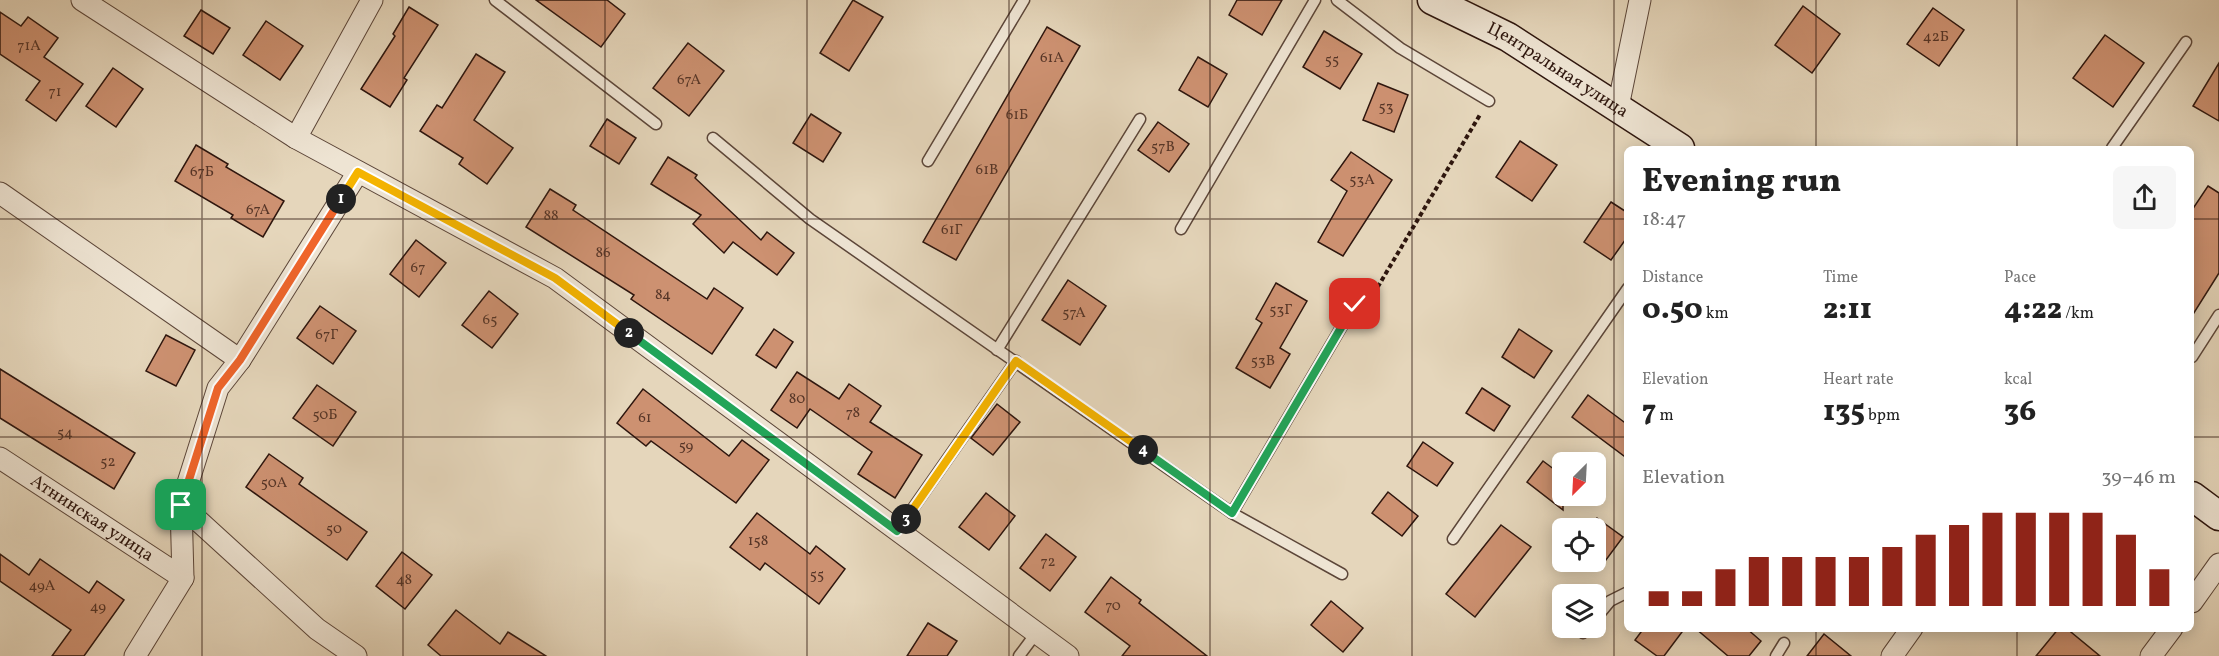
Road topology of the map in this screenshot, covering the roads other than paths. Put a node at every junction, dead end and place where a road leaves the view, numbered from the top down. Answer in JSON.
{"nodes":[{"id":1,"x":82,"y":0,"type":"edge"},
{"id":2,"x":372,"y":0,"type":"edge"},
{"id":3,"x":495,"y":0,"type":"edge"},
{"id":4,"x":1024,"y":0,"type":"edge"},
{"id":5,"x":1315,"y":0,"type":"edge"},
{"id":6,"x":1337,"y":0,"type":"edge"},
{"id":7,"x":1432,"y":0,"type":"edge"},
{"id":8,"x":1640,"y":0,"type":"edge"},
{"id":9,"x":2186,"y":42,"type":"dead end"},
{"id":10,"x":1489,"y":101,"type":"road end"},
{"id":11,"x":1618,"y":107,"type":"junction"},
{"id":12,"x":1140,"y":119,"type":"dead end"},
{"id":13,"x":656,"y":124,"type":"dead end"},
{"id":14,"x":296,"y":138,"type":"junction"},
{"id":15,"x":713,"y":138,"type":"dead end"},
{"id":16,"x":1677,"y":146,"type":"edge"},
{"id":17,"x":2113,"y":146,"type":"edge"},
{"id":18,"x":928,"y":161,"type":"dead end"},
{"id":19,"x":358,"y":172,"type":"junction"},
{"id":20,"x":0,"y":193,"type":"edge"},
{"id":21,"x":1181,"y":229,"type":"dead end"},
{"id":22,"x":1624,"y":294,"type":"edge"},
{"id":23,"x":1355,"y":304,"type":"road end"},
{"id":24,"x":2219,"y":315,"type":"edge"},
{"id":25,"x":998,"y":350,"type":"junction"},
{"id":26,"x":2194,"y":354,"type":"edge"},
{"id":27,"x":240,"y":360,"type":"junction"},
{"id":28,"x":1016,"y":361,"type":"junction"},
{"id":29,"x":0,"y":458,"type":"edge"},
{"id":30,"x":2194,"y":497,"type":"edge"},
{"id":31,"x":181,"y":505,"type":"junction"},
{"id":32,"x":1232,"y":513,"type":"junction"},
{"id":33,"x":2219,"y":516,"type":"edge"},
{"id":34,"x":897,"y":531,"type":"junction"},
{"id":35,"x":1453,"y":539,"type":"dead end"},
{"id":36,"x":2219,"y":564,"type":"edge"},
{"id":37,"x":1342,"y":573,"type":"dead end"},
{"id":38,"x":183,"y":578,"type":"junction"},
{"id":39,"x":1624,"y":594,"type":"edge"},
{"id":40,"x":2194,"y":599,"type":"edge"},
{"id":41,"x":1606,"y":606,"type":"edge"},
{"id":42,"x":1037,"y":632,"type":"junction"},
{"id":43,"x":1909,"y":632,"type":"edge"},
{"id":44,"x":2169,"y":632,"type":"edge"},
{"id":45,"x":1784,"y":643,"type":"dead end"},
{"id":46,"x":135,"y":656,"type":"edge"},
{"id":47,"x":356,"y":656,"type":"edge"},
{"id":48,"x":1019,"y":656,"type":"edge"},
{"id":49,"x":1068,"y":656,"type":"edge"},
{"id":50,"x":1776,"y":656,"type":"edge"},
{"id":51,"x":1892,"y":656,"type":"edge"},
{"id":52,"x":2151,"y":656,"type":"edge"}],
"edges":[{"from":1,"to":14,"type":"street"},
{"from":2,"to":14,"type":"street"},
{"from":3,"to":13,"type":"lane"},
{"from":4,"to":18,"type":"lane"},
{"from":5,"to":21,"type":"lane"},
{"from":6,"to":10,"type":"lane"},
{"from":7,"to":11,"type":"street","name":"Центральная улица"},
{"from":8,"to":11,"type":"street"},
{"from":9,"to":17,"type":"lane"},
{"from":11,"to":16,"type":"street","name":"Центральная улица"},
{"from":12,"to":25,"type":"lane"},
{"from":14,"to":19,"type":"street"},
{"from":15,"to":25,"type":"lane"},
{"from":19,"to":27,"type":"street"},
{"from":19,"to":34,"type":"street"},
{"from":20,"to":27,"type":"street"},
{"from":22,"to":35,"type":"lane"},
{"from":23,"to":32,"type":"lane"},
{"from":24,"to":26,"type":"lane"},
{"from":25,"to":28,"type":"lane"},
{"from":27,"to":31,"type":"street"},
{"from":28,"to":32,"type":"lane"},
{"from":28,"to":34,"type":"lane"},
{"from":29,"to":38,"type":"street","name":"Атнинская улица"},
{"from":30,"to":33,"type":"street"},
{"from":31,"to":38,"type":"street"},
{"from":31,"to":47,"type":"street"},
{"from":32,"to":37,"type":"lane"},
{"from":34,"to":42,"type":"street"},
{"from":36,"to":40,"type":"street"},
{"from":38,"to":46,"type":"street"},
{"from":39,"to":41,"type":"lane"},
{"from":42,"to":48,"type":"lane"},
{"from":42,"to":49,"type":"street"},
{"from":43,"to":51,"type":"street"},
{"from":44,"to":52,"type":"street"},
{"from":45,"to":50,"type":"lane"}]}
